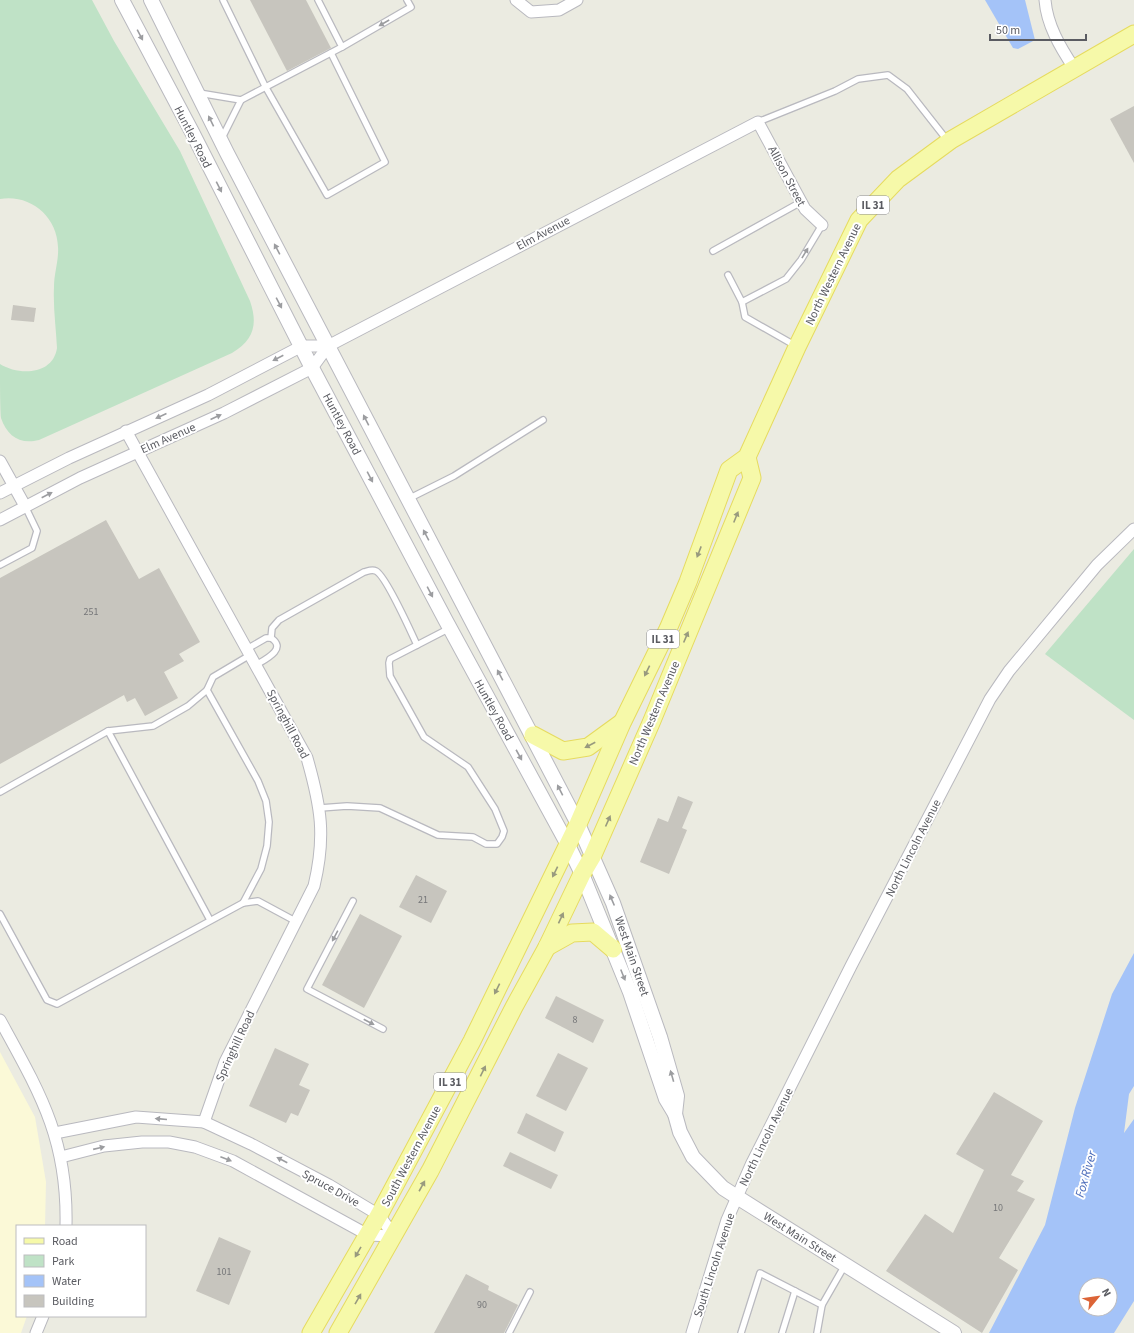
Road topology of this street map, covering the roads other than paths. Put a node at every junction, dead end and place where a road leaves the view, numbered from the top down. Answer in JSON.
{"nodes":[{"id":1,"x":122,"y":0,"type":"edge"},
{"id":2,"x":151,"y":0,"type":"edge"},
{"id":3,"x":223,"y":0,"type":"edge"},
{"id":4,"x":318,"y":0,"type":"edge"},
{"id":5,"x":407,"y":0,"type":"edge"},
{"id":6,"x":516,"y":0,"type":"edge"},
{"id":7,"x":577,"y":0,"type":"edge"},
{"id":8,"x":1045,"y":0,"type":"edge"},
{"id":9,"x":1134,"y":34,"type":"edge"},
{"id":10,"x":342,"y":47,"type":"junction"},
{"id":11,"x":331,"y":53,"type":"junction"},
{"id":12,"x":1074,"y":68,"type":"junction"},
{"id":13,"x":265,"y":86,"type":"junction"},
{"id":14,"x":198,"y":93,"type":"junction"},
{"id":15,"x":241,"y":100,"type":"junction"},
{"id":16,"x":758,"y":122,"type":"junction"},
{"id":17,"x":221,"y":140,"type":"junction"},
{"id":18,"x":948,"y":142,"type":"junction"},
{"id":19,"x":801,"y":202,"type":"junction"},
{"id":20,"x":822,"y":225,"type":"joint"},
{"id":21,"x":713,"y":251,"type":"dead end"},
{"id":22,"x":728,"y":275,"type":"dead end"},
{"id":23,"x":742,"y":302,"type":"junction"},
{"id":24,"x":302,"y":346,"type":"junction"},
{"id":25,"x":328,"y":346,"type":"junction"},
{"id":26,"x":797,"y":346,"type":"junction"},
{"id":27,"x":312,"y":368,"type":"junction"},
{"id":28,"x":543,"y":420,"type":"dead end"},
{"id":29,"x":126,"y":431,"type":"junction"},
{"id":30,"x":138,"y":452,"type":"junction"},
{"id":31,"x":747,"y":457,"type":"junction"},
{"id":32,"x":0,"y":461,"type":"edge"},
{"id":33,"x":13,"y":486,"type":"junction"},
{"id":34,"x":0,"y":493,"type":"edge"},
{"id":35,"x":407,"y":500,"type":"junction"},
{"id":36,"x":25,"y":506,"type":"junction"},
{"id":37,"x":0,"y":520,"type":"edge"},
{"id":38,"x":1134,"y":529,"type":"edge"},
{"id":39,"x":0,"y":565,"type":"edge"},
{"id":40,"x":450,"y":628,"type":"junction"},
{"id":41,"x":270,"y":638,"type":"junction"},
{"id":42,"x":417,"y":645,"type":"junction"},
{"id":43,"x":251,"y":656,"type":"junction"},
{"id":44,"x":207,"y":690,"type":"junction"},
{"id":45,"x":622,"y":723,"type":"junction"},
{"id":46,"x":108,"y":731,"type":"junction"},
{"id":47,"x":532,"y":735,"type":"junction"},
{"id":48,"x":0,"y":792,"type":"edge"},
{"id":49,"x":320,"y":808,"type":"junction"},
{"id":50,"x":578,"y":824,"type":"junction"},
{"id":51,"x":568,"y":845,"type":"junction"},
{"id":52,"x":592,"y":857,"type":"junction"},
{"id":53,"x":582,"y":874,"type":"junction"},
{"id":54,"x":243,"y":902,"type":"junction"},
{"id":55,"x":353,"y":902,"type":"dead end"},
{"id":56,"x":0,"y":914,"type":"edge"},
{"id":57,"x":210,"y":920,"type":"junction"},
{"id":58,"x":297,"y":922,"type":"junction"},
{"id":59,"x":547,"y":947,"type":"junction"},
{"id":60,"x":613,"y":949,"type":"junction"},
{"id":61,"x":0,"y":1020,"type":"edge"},
{"id":62,"x":383,"y":1029,"type":"dead end"},
{"id":63,"x":675,"y":1114,"type":"junction"},
{"id":64,"x":204,"y":1122,"type":"junction"},
{"id":65,"x":55,"y":1133,"type":"junction"},
{"id":66,"x":61,"y":1157,"type":"junction"},
{"id":67,"x":737,"y":1198,"type":"junction"},
{"id":68,"x":379,"y":1215,"type":"junction"},
{"id":69,"x":66,"y":1225,"type":"edge"},
{"id":70,"x":368,"y":1235,"type":"junction"},
{"id":71,"x":394,"y":1236,"type":"junction"},
{"id":72,"x":845,"y":1265,"type":"junction"},
{"id":73,"x":795,"y":1291,"type":"junction"},
{"id":74,"x":530,"y":1292,"type":"dead end"},
{"id":75,"x":822,"y":1306,"type":"junction"},
{"id":76,"x":43,"y":1317,"type":"edge"},
{"id":77,"x":36,"y":1333,"type":"edge"},
{"id":78,"x":310,"y":1333,"type":"edge"},
{"id":79,"x":338,"y":1333,"type":"edge"},
{"id":80,"x":510,"y":1333,"type":"edge"},
{"id":81,"x":692,"y":1333,"type":"edge"},
{"id":82,"x":741,"y":1333,"type":"edge"},
{"id":83,"x":782,"y":1333,"type":"edge"},
{"id":84,"x":817,"y":1333,"type":"edge"},
{"id":85,"x":954,"y":1333,"type":"edge"}],
"edges":[{"from":1,"to":24,"type":"street","name":"Huntley Road","one_way":true},
{"from":2,"to":14,"type":"street","name":"Huntley Road"},
{"from":3,"to":13,"type":"lane"},
{"from":4,"to":10,"type":"lane"},
{"from":5,"to":10,"type":"lane","one_way":true},
{"from":6,"to":7,"type":"street"},
{"from":8,"to":12,"type":"street"},
{"from":9,"to":12,"type":"main road","name":"North Western Avenue","number":"IL 31"},
{"from":10,"to":11,"type":"lane"},
{"from":11,"to":13,"type":"lane"},
{"from":11,"to":13,"type":"lane"},
{"from":12,"to":18,"type":"main road","name":"North Western Avenue","number":"IL 31"},
{"from":13,"to":15,"type":"lane"},
{"from":14,"to":15,"type":"lane"},
{"from":17,"to":14,"type":"street","name":"Huntley Road","one_way":true},
{"from":15,"to":17,"type":"lane"},
{"from":16,"to":18,"type":"lane"},
{"from":16,"to":19,"type":"street","name":"Allison Street"},
{"from":16,"to":25,"type":"street","name":"Elm Avenue"},
{"from":25,"to":17,"type":"street","name":"Huntley Road","one_way":true},
{"from":18,"to":26,"type":"main road","name":"North Western Avenue","number":"IL 31"},
{"from":19,"to":20,"type":"street","name":"Allison Street"},
{"from":19,"to":21,"type":"lane"},
{"from":23,"to":20,"type":"lane","one_way":true},
{"from":22,"to":23,"type":"lane"},
{"from":23,"to":26,"type":"lane"},
{"from":24,"to":25,"type":"street","name":"Elm Avenue"},
{"from":24,"to":27,"type":"street","name":"Huntley Road"},
{"from":24,"to":29,"type":"street","name":"Elm Avenue","one_way":true},
{"from":25,"to":27,"type":"street","name":"Elm Avenue"},
{"from":35,"to":25,"type":"street","name":"Huntley Road","one_way":true},
{"from":26,"to":31,"type":"main road","name":"North Western Avenue","number":"IL 31"},
{"from":30,"to":27,"type":"street","name":"Elm Avenue","one_way":true},
{"from":27,"to":40,"type":"street","name":"Huntley Road","one_way":true},
{"from":28,"to":35,"type":"lane"},
{"from":29,"to":30,"type":"street","name":"Springhill Road"},
{"from":29,"to":33,"type":"street","name":"Elm Avenue"},
{"from":36,"to":30,"type":"street","name":"Elm Avenue","one_way":true},
{"from":30,"to":43,"type":"street","name":"Springhill Road"},
{"from":31,"to":45,"type":"main road","name":"North Western Avenue","number":"IL 31","one_way":true},
{"from":52,"to":31,"type":"main road","name":"North Western Avenue","one_way":true},
{"from":32,"to":33,"type":"street"},
{"from":33,"to":34,"type":"street","name":"Elm Avenue"},
{"from":33,"to":36,"type":"street"},
{"from":47,"to":35,"type":"street","name":"Huntley Road","one_way":true},
{"from":36,"to":37,"type":"street","name":"Elm Avenue"},
{"from":36,"to":39,"type":"lane"},
{"from":38,"to":67,"type":"street","name":"North Lincoln Avenue"},
{"from":40,"to":42,"type":"lane"},
{"from":40,"to":51,"type":"street","name":"Huntley Road","one_way":true},
{"from":41,"to":42,"type":"lane"},
{"from":41,"to":43,"type":"lane"},
{"from":41,"to":43,"type":"lane"},
{"from":42,"to":49,"type":"lane"},
{"from":43,"to":44,"type":"lane"},
{"from":43,"to":49,"type":"street","name":"Springhill Road"},
{"from":44,"to":46,"type":"lane"},
{"from":44,"to":54,"type":"lane"},
{"from":45,"to":47,"type":"main road","one_way":true},
{"from":45,"to":50,"type":"main road","name":"North Western Avenue","number":"IL 31"},
{"from":46,"to":48,"type":"lane"},
{"from":46,"to":57,"type":"lane"},
{"from":50,"to":47,"type":"street","name":"Huntley Road","one_way":true},
{"from":49,"to":58,"type":"street","name":"Springhill Road"},
{"from":50,"to":51,"type":"main road","name":"South Western Avenue","number":"IL 31"},
{"from":50,"to":52,"type":"street","name":"West Main Street"},
{"from":51,"to":53,"type":"street","name":"West Main Street"},
{"from":51,"to":68,"type":"main road","name":"South Western Avenue","number":"IL 31","one_way":true},
{"from":52,"to":53,"type":"main road","name":"South Western Avenue"},
{"from":63,"to":52,"type":"street","name":"West Main Street","one_way":true},
{"from":59,"to":53,"type":"main road","name":"South Western Avenue","one_way":true},
{"from":53,"to":60,"type":"street","name":"West Main Street"},
{"from":54,"to":57,"type":"lane"},
{"from":54,"to":58,"type":"lane"},
{"from":55,"to":62,"type":"lane","one_way":true},
{"from":56,"to":57,"type":"lane"},
{"from":58,"to":64,"type":"street","name":"Springhill Road"},
{"from":59,"to":60,"type":"main road"},
{"from":71,"to":59,"type":"main road","name":"South Western Avenue","one_way":true},
{"from":60,"to":63,"type":"street","name":"West Main Street","one_way":true},
{"from":61,"to":65,"type":"street"},
{"from":63,"to":67,"type":"street","name":"West Main Street"},
{"from":64,"to":65,"type":"street","name":"Spruce Drive","one_way":true},
{"from":68,"to":64,"type":"street","name":"Spruce Drive","one_way":true},
{"from":65,"to":66,"type":"street"},
{"from":66,"to":69,"type":"street"},
{"from":66,"to":70,"type":"street","name":"Spruce Drive","one_way":true},
{"from":67,"to":72,"type":"street","name":"West Main Street"},
{"from":67,"to":81,"type":"street","name":"South Lincoln Avenue"},
{"from":68,"to":70,"type":"main road","name":"South Western Avenue","number":"IL 31"},
{"from":68,"to":71,"type":"street","name":"Spruce Drive"},
{"from":70,"to":71,"type":"street","name":"Spruce Drive"},
{"from":70,"to":78,"type":"main road","name":"South Western Avenue","number":"IL 31","one_way":true},
{"from":79,"to":71,"type":"main road","name":"South Western Avenue","one_way":true},
{"from":72,"to":75,"type":"lane"},
{"from":72,"to":85,"type":"street","name":"West Main Street"},
{"from":73,"to":75,"type":"lane"},
{"from":73,"to":82,"type":"lane"},
{"from":73,"to":83,"type":"lane"},
{"from":74,"to":80,"type":"lane"},
{"from":75,"to":84,"type":"lane"},
{"from":76,"to":77,"type":"street"}]}
